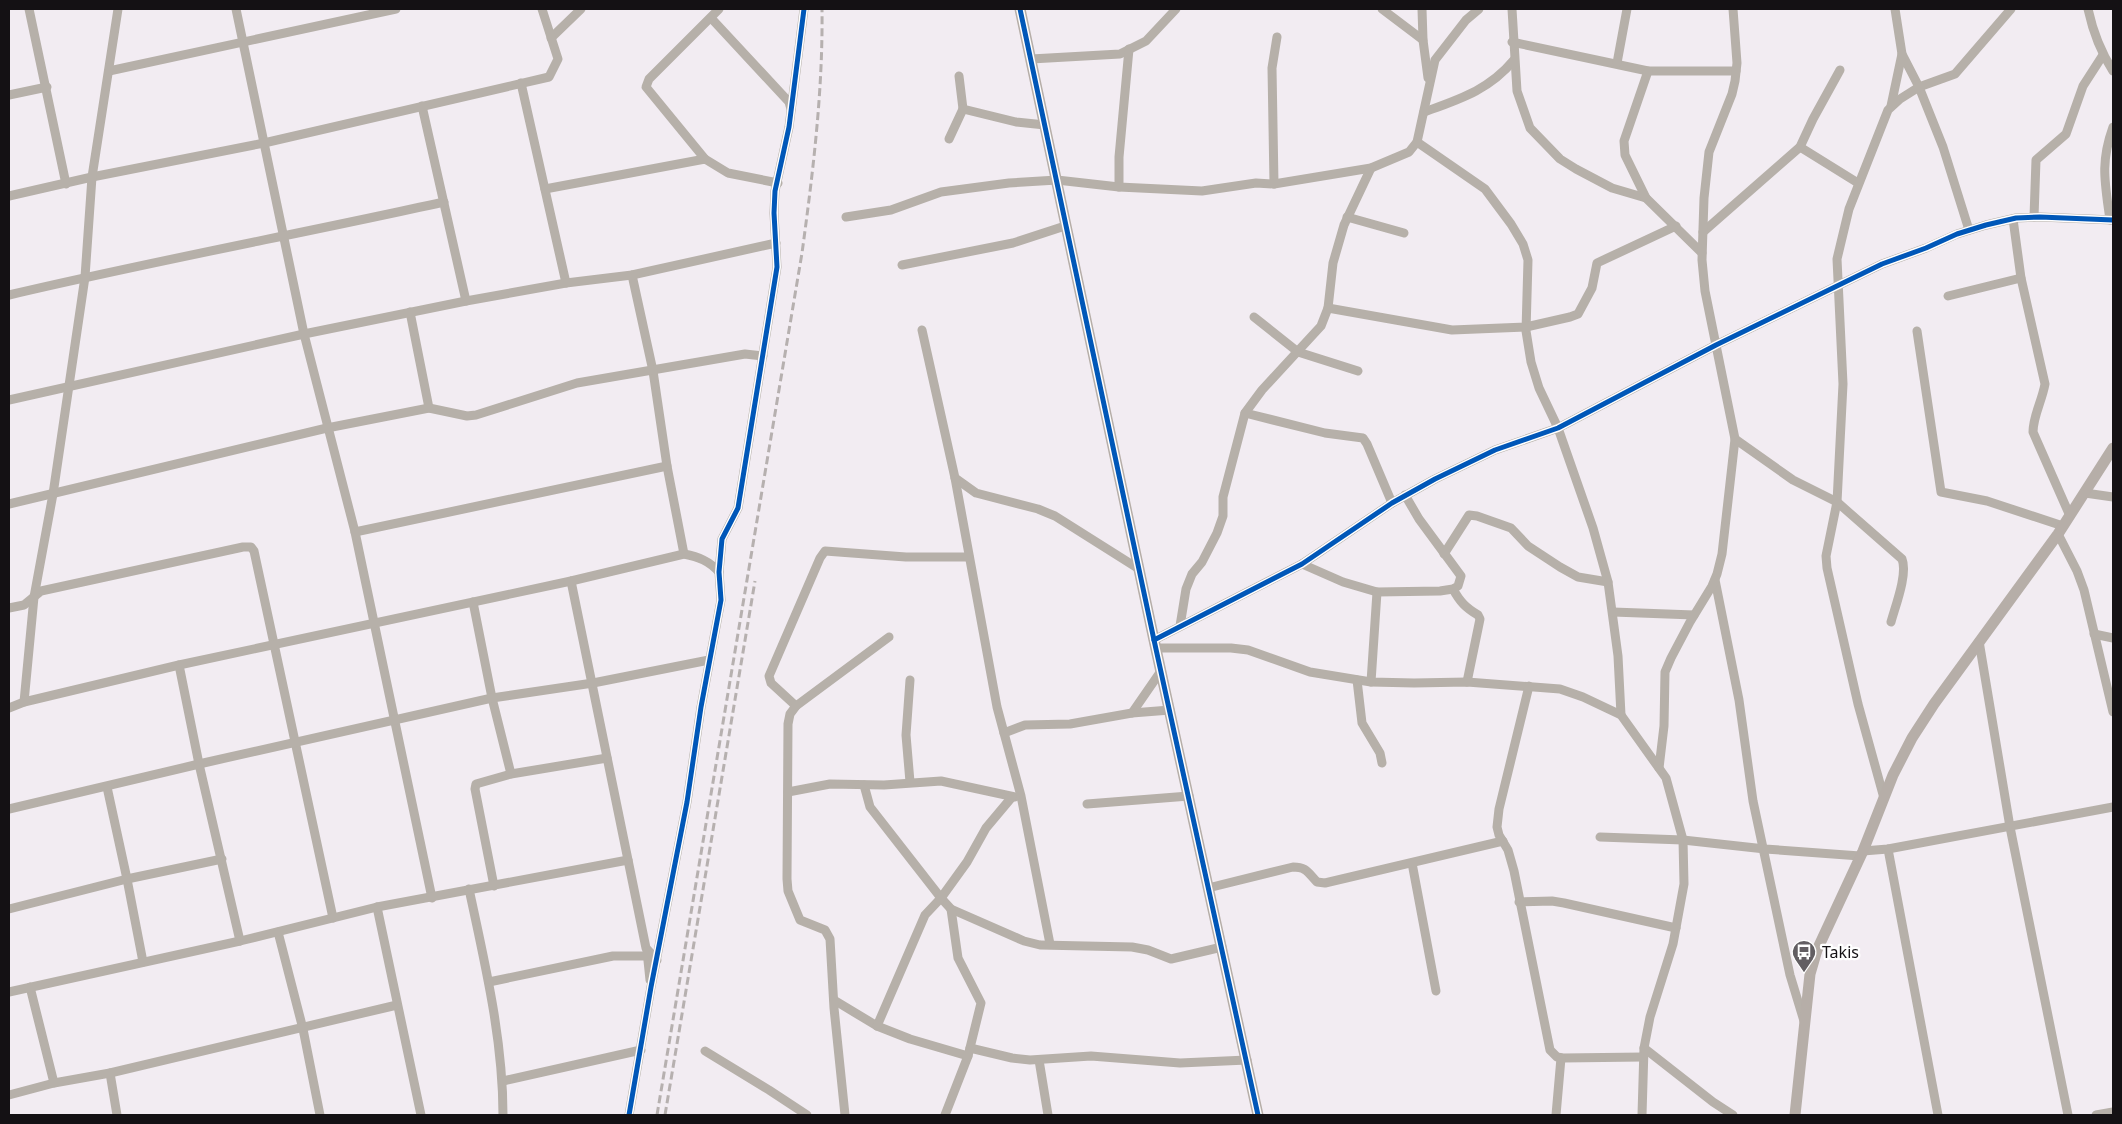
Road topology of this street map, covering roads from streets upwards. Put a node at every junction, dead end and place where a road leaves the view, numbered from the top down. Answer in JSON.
{"nodes":[{"id":1,"x":29,"y":9,"type":"edge"},
{"id":2,"x":118,"y":9,"type":"edge"},
{"id":3,"x":236,"y":9,"type":"edge"},
{"id":4,"x":396,"y":9,"type":"edge"},
{"id":5,"x":542,"y":9,"type":"edge"},
{"id":6,"x":581,"y":9,"type":"edge"},
{"id":7,"x":719,"y":9,"type":"edge"},
{"id":8,"x":804,"y":9,"type":"edge"},
{"id":9,"x":1020,"y":9,"type":"edge"},
{"id":10,"x":1176,"y":9,"type":"edge"},
{"id":11,"x":1382,"y":9,"type":"edge"},
{"id":12,"x":1422,"y":9,"type":"edge"},
{"id":13,"x":1479,"y":9,"type":"edge"},
{"id":14,"x":1512,"y":9,"type":"edge"},
{"id":15,"x":1627,"y":9,"type":"edge"},
{"id":16,"x":1733,"y":9,"type":"edge"},
{"id":17,"x":1895,"y":9,"type":"edge"},
{"id":18,"x":2011,"y":9,"type":"edge"},
{"id":19,"x":2088,"y":9,"type":"edge"},
{"id":20,"x":711,"y":18,"type":"junction"},
{"id":21,"x":1277,"y":37,"type":"dead end"},
{"id":22,"x":551,"y":38,"type":"junction"},
{"id":23,"x":1423,"y":40,"type":"junction"},
{"id":24,"x":243,"y":42,"type":"junction"},
{"id":25,"x":1512,"y":42,"type":"junction"},
{"id":26,"x":1129,"y":49,"type":"junction"},
{"id":27,"x":1902,"y":54,"type":"junction"},
{"id":28,"x":2103,"y":55,"type":"junction"},
{"id":29,"x":1031,"y":59,"type":"junction"},
{"id":30,"x":1514,"y":60,"type":"junction"},
{"id":31,"x":1617,"y":63,"type":"junction"},
{"id":32,"x":1840,"y":70,"type":"dead end"},
{"id":33,"x":109,"y":71,"type":"junction"},
{"id":34,"x":1648,"y":71,"type":"junction"},
{"id":35,"x":2113,"y":71,"type":"edge"},
{"id":36,"x":1736,"y":72,"type":"junction"},
{"id":37,"x":959,"y":76,"type":"dead end"},
{"id":38,"x":521,"y":83,"type":"junction"},
{"id":39,"x":1429,"y":84,"type":"junction"},
{"id":40,"x":46,"y":87,"type":"junction"},
{"id":41,"x":1918,"y":87,"type":"junction"},
{"id":42,"x":9,"y":95,"type":"edge"},
{"id":43,"x":422,"y":106,"type":"junction"},
{"id":44,"x":1891,"y":106,"type":"junction"},
{"id":45,"x":963,"y":108,"type":"junction"},
{"id":46,"x":791,"y":110,"type":"junction"},
{"id":47,"x":1424,"y":112,"type":"junction"},
{"id":48,"x":1045,"y":125,"type":"junction"},
{"id":49,"x":2113,"y":126,"type":"edge"},
{"id":50,"x":949,"y":139,"type":"dead end"},
{"id":51,"x":1417,"y":142,"type":"junction"},
{"id":52,"x":264,"y":143,"type":"junction"},
{"id":53,"x":1800,"y":147,"type":"junction"},
{"id":54,"x":704,"y":160,"type":"junction"},
{"id":55,"x":1371,"y":168,"type":"junction"},
{"id":56,"x":92,"y":177,"type":"junction"},
{"id":57,"x":1057,"y":180,"type":"junction"},
{"id":58,"x":778,"y":183,"type":"junction"},
{"id":59,"x":1858,"y":183,"type":"junction"},
{"id":60,"x":66,"y":184,"type":"junction"},
{"id":61,"x":1274,"y":184,"type":"junction"},
{"id":62,"x":1119,"y":187,"type":"junction"},
{"id":63,"x":545,"y":189,"type":"junction"},
{"id":64,"x":9,"y":196,"type":"edge"},
{"id":65,"x":1646,"y":198,"type":"junction"},
{"id":66,"x":444,"y":202,"type":"junction"},
{"id":67,"x":846,"y":217,"type":"dead end"},
{"id":68,"x":1346,"y":217,"type":"junction"},
{"id":69,"x":2034,"y":217,"type":"junction"},
{"id":70,"x":2013,"y":219,"type":"junction"},
{"id":71,"x":2112,"y":220,"type":"edge"},
{"id":72,"x":1065,"y":226,"type":"junction"},
{"id":73,"x":1676,"y":226,"type":"junction"},
{"id":74,"x":1969,"y":230,"type":"junction"},
{"id":75,"x":1703,"y":232,"type":"junction"},
{"id":76,"x":1404,"y":233,"type":"dead end"},
{"id":77,"x":284,"y":237,"type":"junction"},
{"id":78,"x":776,"y":243,"type":"junction"},
{"id":79,"x":1702,"y":253,"type":"junction"},
{"id":80,"x":902,"y":265,"type":"dead end"},
{"id":81,"x":632,"y":275,"type":"junction"},
{"id":82,"x":85,"y":277,"type":"junction"},
{"id":83,"x":2021,"y":278,"type":"junction"},
{"id":84,"x":566,"y":283,"type":"junction"},
{"id":85,"x":1839,"y":284,"type":"junction"},
{"id":86,"x":9,"y":295,"type":"edge"},
{"id":87,"x":1948,"y":296,"type":"dead end"},
{"id":88,"x":466,"y":300,"type":"junction"},
{"id":89,"x":1328,"y":308,"type":"junction"},
{"id":90,"x":410,"y":312,"type":"junction"},
{"id":91,"x":1254,"y":317,"type":"dead end"},
{"id":92,"x":1526,"y":327,"type":"junction"},
{"id":93,"x":922,"y":330,"type":"dead end"},
{"id":94,"x":1917,"y":331,"type":"dead end"},
{"id":95,"x":304,"y":334,"type":"junction"},
{"id":96,"x":1716,"y":345,"type":"junction"},
{"id":97,"x":1298,"y":352,"type":"junction"},
{"id":98,"x":763,"y":356,"type":"junction"},
{"id":99,"x":653,"y":371,"type":"junction"},
{"id":100,"x":1358,"y":371,"type":"dead end"},
{"id":101,"x":68,"y":386,"type":"junction"},
{"id":102,"x":9,"y":400,"type":"edge"},
{"id":103,"x":429,"y":408,"type":"junction"},
{"id":104,"x":1245,"y":412,"type":"junction"},
{"id":105,"x":327,"y":428,"type":"junction"},
{"id":106,"x":1558,"y":428,"type":"junction"},
{"id":107,"x":1735,"y":439,"type":"junction"},
{"id":108,"x":2113,"y":448,"type":"edge"},
{"id":109,"x":667,"y":466,"type":"junction"},
{"id":110,"x":956,"y":478,"type":"junction"},
{"id":111,"x":2085,"y":493,"type":"junction"},
{"id":112,"x":53,"y":494,"type":"junction"},
{"id":113,"x":1405,"y":495,"type":"junction"},
{"id":114,"x":2113,"y":497,"type":"edge"},
{"id":115,"x":1837,"y":502,"type":"junction"},
{"id":116,"x":1392,"y":503,"type":"junction"},
{"id":117,"x":9,"y":504,"type":"edge"},
{"id":118,"x":2070,"y":516,"type":"junction"},
{"id":119,"x":2060,"y":530,"type":"junction"},
{"id":120,"x":355,"y":532,"type":"junction"},
{"id":121,"x":684,"y":554,"type":"junction"},
{"id":122,"x":1444,"y":554,"type":"junction"},
{"id":123,"x":969,"y":557,"type":"junction"},
{"id":124,"x":1302,"y":564,"type":"junction"},
{"id":125,"x":1139,"y":569,"type":"junction"},
{"id":126,"x":719,"y":572,"type":"junction"},
{"id":127,"x":1715,"y":580,"type":"junction"},
{"id":128,"x":571,"y":581,"type":"junction"},
{"id":129,"x":1608,"y":582,"type":"junction"},
{"id":130,"x":1453,"y":589,"type":"junction"},
{"id":131,"x":1377,"y":592,"type":"junction"},
{"id":132,"x":34,"y":597,"type":"junction"},
{"id":133,"x":473,"y":602,"type":"junction"},
{"id":134,"x":9,"y":608,"type":"edge"},
{"id":135,"x":1613,"y":612,"type":"junction"},
{"id":136,"x":1694,"y":614,"type":"junction"},
{"id":137,"x":1891,"y":622,"type":"dead end"},
{"id":138,"x":373,"y":623,"type":"junction"},
{"id":139,"x":1180,"y":626,"type":"junction"},
{"id":140,"x":2094,"y":634,"type":"junction"},
{"id":141,"x":889,"y":638,"type":"dead end"},
{"id":142,"x":2113,"y":638,"type":"edge"},
{"id":143,"x":1979,"y":641,"type":"junction"},
{"id":144,"x":1155,"y":644,"type":"junction"},
{"id":145,"x":274,"y":646,"type":"junction"},
{"id":146,"x":709,"y":660,"type":"junction"},
{"id":147,"x":179,"y":665,"type":"junction"},
{"id":148,"x":1161,"y":671,"type":"junction"},
{"id":149,"x":910,"y":680,"type":"dead end"},
{"id":150,"x":1357,"y":680,"type":"junction"},
{"id":151,"x":1371,"y":682,"type":"junction"},
{"id":152,"x":1467,"y":682,"type":"junction"},
{"id":153,"x":593,"y":683,"type":"junction"},
{"id":154,"x":1529,"y":686,"type":"junction"},
{"id":155,"x":492,"y":698,"type":"junction"},
{"id":156,"x":24,"y":702,"type":"junction"},
{"id":157,"x":796,"y":706,"type":"junction"},
{"id":158,"x":9,"y":708,"type":"edge"},
{"id":159,"x":1170,"y":710,"type":"junction"},
{"id":160,"x":1132,"y":712,"type":"junction"},
{"id":161,"x":2113,"y":712,"type":"edge"},
{"id":162,"x":1621,"y":715,"type":"junction"},
{"id":163,"x":394,"y":721,"type":"junction"},
{"id":164,"x":1004,"y":733,"type":"junction"},
{"id":165,"x":295,"y":743,"type":"junction"},
{"id":166,"x":607,"y":758,"type":"junction"},
{"id":167,"x":1382,"y":763,"type":"dead end"},
{"id":168,"x":199,"y":764,"type":"junction"},
{"id":169,"x":1659,"y":768,"type":"junction"},
{"id":170,"x":511,"y":774,"type":"junction"},
{"id":171,"x":910,"y":782,"type":"junction"},
{"id":172,"x":864,"y":785,"type":"junction"},
{"id":173,"x":107,"y":787,"type":"junction"},
{"id":174,"x":788,"y":792,"type":"junction"},
{"id":175,"x":1189,"y":796,"type":"junction"},
{"id":176,"x":1016,"y":797,"type":"junction"},
{"id":177,"x":1884,"y":798,"type":"junction"},
{"id":178,"x":1087,"y":804,"type":"dead end"},
{"id":179,"x":2113,"y":807,"type":"edge"},
{"id":180,"x":9,"y":809,"type":"edge"},
{"id":181,"x":2010,"y":827,"type":"junction"},
{"id":182,"x":1600,"y":837,"type":"dead end"},
{"id":183,"x":1683,"y":840,"type":"junction"},
{"id":184,"x":1502,"y":841,"type":"junction"},
{"id":185,"x":1765,"y":849,"type":"junction"},
{"id":186,"x":1888,"y":849,"type":"junction"},
{"id":187,"x":1861,"y":853,"type":"junction"},
{"id":188,"x":222,"y":859,"type":"junction"},
{"id":189,"x":628,"y":860,"type":"junction"},
{"id":190,"x":1412,"y":863,"type":"junction"},
{"id":191,"x":127,"y":879,"type":"junction"},
{"id":192,"x":494,"y":886,"type":"junction"},
{"id":193,"x":1208,"y":888,"type":"junction"},
{"id":194,"x":469,"y":889,"type":"junction"},
{"id":195,"x":432,"y":898,"type":"junction"},
{"id":196,"x":941,"y":898,"type":"junction"},
{"id":197,"x":1520,"y":902,"type":"junction"},
{"id":198,"x":377,"y":907,"type":"junction"},
{"id":199,"x":951,"y":908,"type":"junction"},
{"id":200,"x":9,"y":909,"type":"edge"},
{"id":201,"x":333,"y":918,"type":"junction"},
{"id":202,"x":1676,"y":928,"type":"junction"},
{"id":203,"x":278,"y":932,"type":"junction"},
{"id":204,"x":240,"y":941,"type":"junction"},
{"id":205,"x":1050,"y":944,"type":"junction"},
{"id":206,"x":1222,"y":947,"type":"junction"},
{"id":207,"x":647,"y":952,"type":"junction"},
{"id":208,"x":657,"y":960,"type":"junction"},
{"id":209,"x":143,"y":962,"type":"junction"},
{"id":210,"x":488,"y":982,"type":"junction"},
{"id":211,"x":651,"y":987,"type":"junction"},
{"id":212,"x":30,"y":988,"type":"junction"},
{"id":213,"x":1436,"y":991,"type":"dead end"},
{"id":214,"x":9,"y":992,"type":"edge"},
{"id":215,"x":834,"y":1000,"type":"junction"},
{"id":216,"x":397,"y":1005,"type":"junction"},
{"id":217,"x":1805,"y":1023,"type":"junction"},
{"id":218,"x":877,"y":1026,"type":"junction"},
{"id":219,"x":303,"y":1029,"type":"junction"},
{"id":220,"x":641,"y":1050,"type":"junction"},
{"id":221,"x":704,"y":1051,"type":"dead end"},
{"id":222,"x":969,"y":1052,"type":"junction"},
{"id":223,"x":1644,"y":1053,"type":"junction"},
{"id":224,"x":1561,"y":1058,"type":"junction"},
{"id":225,"x":1039,"y":1060,"type":"junction"},
{"id":226,"x":1247,"y":1060,"type":"junction"},
{"id":227,"x":110,"y":1073,"type":"junction"},
{"id":228,"x":503,"y":1081,"type":"junction"},
{"id":229,"x":54,"y":1083,"type":"junction"},
{"id":230,"x":9,"y":1095,"type":"edge"},
{"id":231,"x":2113,"y":1112,"type":"edge"},
{"id":232,"x":117,"y":1115,"type":"edge"},
{"id":233,"x":320,"y":1115,"type":"edge"},
{"id":234,"x":421,"y":1115,"type":"edge"},
{"id":235,"x":503,"y":1115,"type":"edge"},
{"id":236,"x":629,"y":1115,"type":"edge"},
{"id":237,"x":807,"y":1115,"type":"edge"},
{"id":238,"x":845,"y":1115,"type":"edge"},
{"id":239,"x":945,"y":1115,"type":"edge"},
{"id":240,"x":1048,"y":1115,"type":"edge"},
{"id":241,"x":1258,"y":1115,"type":"edge"},
{"id":242,"x":1556,"y":1115,"type":"edge"},
{"id":243,"x":1642,"y":1115,"type":"edge"},
{"id":244,"x":1733,"y":1115,"type":"edge"},
{"id":245,"x":1795,"y":1115,"type":"edge"},
{"id":246,"x":1938,"y":1115,"type":"edge"},
{"id":247,"x":2068,"y":1115,"type":"edge"},
{"id":248,"x":2096,"y":1115,"type":"edge"}],
"edges":[{"from":1,"to":40,"type":"street"},
{"from":2,"to":33,"type":"street"},
{"from":3,"to":24,"type":"street"},
{"from":4,"to":24,"type":"street"},
{"from":5,"to":22,"type":"street"},
{"from":6,"to":22,"type":"street"},
{"from":7,"to":20,"type":"street"},
{"from":8,"to":46,"type":"street"},
{"from":9,"to":29,"type":"street"},
{"from":10,"to":26,"type":"street"},
{"from":11,"to":23,"type":"street"},
{"from":12,"to":23,"type":"street"},
{"from":13,"to":39,"type":"street"},
{"from":14,"to":25,"type":"street"},
{"from":15,"to":31,"type":"street"},
{"from":16,"to":36,"type":"street"},
{"from":17,"to":27,"type":"street"},
{"from":18,"to":41,"type":"street"},
{"from":19,"to":28,"type":"street"},
{"from":20,"to":46,"type":"street"},
{"from":20,"to":54,"type":"street"},
{"from":21,"to":61,"type":"street"},
{"from":22,"to":38,"type":"street"},
{"from":23,"to":39,"type":"street"},
{"from":24,"to":33,"type":"street"},
{"from":24,"to":52,"type":"street"},
{"from":25,"to":30,"type":"street"},
{"from":25,"to":31,"type":"street"},
{"from":26,"to":29,"type":"street"},
{"from":26,"to":62,"type":"street"},
{"from":27,"to":41,"type":"street"},
{"from":27,"to":44,"type":"street"},
{"from":28,"to":35,"type":"street"},
{"from":28,"to":69,"type":"street"},
{"from":29,"to":48,"type":"street"},
{"from":30,"to":47,"type":"street"},
{"from":30,"to":65,"type":"street"},
{"from":31,"to":34,"type":"street"},
{"from":32,"to":53,"type":"street"},
{"from":33,"to":56,"type":"street"},
{"from":34,"to":36,"type":"street"},
{"from":34,"to":65,"type":"street"},
{"from":36,"to":75,"type":"street"},
{"from":37,"to":45,"type":"street"},
{"from":38,"to":43,"type":"street"},
{"from":38,"to":63,"type":"street"},
{"from":39,"to":47,"type":"street"},
{"from":40,"to":42,"type":"street"},
{"from":40,"to":60,"type":"street"},
{"from":41,"to":44,"type":"street"},
{"from":41,"to":74,"type":"street"},
{"from":43,"to":52,"type":"street"},
{"from":43,"to":66,"type":"street"},
{"from":44,"to":59,"type":"street"},
{"from":45,"to":48,"type":"street"},
{"from":45,"to":50,"type":"street"},
{"from":46,"to":58,"type":"street"},
{"from":47,"to":51,"type":"street"},
{"from":48,"to":57,"type":"street"},
{"from":49,"to":71,"type":"street"},
{"from":51,"to":55,"type":"street"},
{"from":51,"to":92,"type":"street"},
{"from":52,"to":56,"type":"street"},
{"from":52,"to":77,"type":"street"},
{"from":53,"to":59,"type":"street"},
{"from":53,"to":75,"type":"street"},
{"from":54,"to":58,"type":"street"},
{"from":54,"to":63,"type":"street"},
{"from":55,"to":61,"type":"street"},
{"from":55,"to":68,"type":"street"},
{"from":56,"to":60,"type":"street"},
{"from":56,"to":82,"type":"street"},
{"from":57,"to":62,"type":"street"},
{"from":57,"to":67,"type":"street"},
{"from":57,"to":72,"type":"street"},
{"from":58,"to":78,"type":"street"},
{"from":59,"to":85,"type":"street"},
{"from":60,"to":64,"type":"street"},
{"from":61,"to":62,"type":"street"},
{"from":63,"to":84,"type":"street"},
{"from":65,"to":73,"type":"street"},
{"from":66,"to":77,"type":"street"},
{"from":66,"to":88,"type":"street"},
{"from":68,"to":76,"type":"street"},
{"from":68,"to":89,"type":"street"},
{"from":69,"to":70,"type":"street"},
{"from":69,"to":71,"type":"street"},
{"from":70,"to":74,"type":"street"},
{"from":70,"to":83,"type":"street"},
{"from":72,"to":80,"type":"street"},
{"from":72,"to":125,"type":"street"},
{"from":73,"to":79,"type":"street"},
{"from":73,"to":92,"type":"street"},
{"from":74,"to":85,"type":"street"},
{"from":75,"to":79,"type":"street"},
{"from":77,"to":82,"type":"street"},
{"from":77,"to":95,"type":"street"},
{"from":78,"to":81,"type":"street"},
{"from":78,"to":98,"type":"street"},
{"from":79,"to":96,"type":"street"},
{"from":81,"to":84,"type":"street"},
{"from":81,"to":99,"type":"street"},
{"from":82,"to":86,"type":"street"},
{"from":82,"to":101,"type":"street"},
{"from":83,"to":87,"type":"street"},
{"from":83,"to":118,"type":"street"},
{"from":84,"to":88,"type":"street"},
{"from":85,"to":96,"type":"street"},
{"from":85,"to":115,"type":"street"},
{"from":88,"to":90,"type":"street"},
{"from":89,"to":92,"type":"street"},
{"from":89,"to":97,"type":"street"},
{"from":90,"to":95,"type":"street"},
{"from":90,"to":103,"type":"street"},
{"from":91,"to":97,"type":"street"},
{"from":92,"to":106,"type":"street"},
{"from":93,"to":110,"type":"street"},
{"from":94,"to":119,"type":"street"},
{"from":95,"to":101,"type":"street"},
{"from":95,"to":105,"type":"street"},
{"from":96,"to":106,"type":"street"},
{"from":96,"to":107,"type":"street"},
{"from":97,"to":100,"type":"street"},
{"from":97,"to":104,"type":"street"},
{"from":98,"to":99,"type":"street"},
{"from":98,"to":126,"type":"street"},
{"from":99,"to":103,"type":"street"},
{"from":99,"to":109,"type":"street"},
{"from":101,"to":102,"type":"street"},
{"from":101,"to":112,"type":"street"},
{"from":103,"to":105,"type":"street"},
{"from":104,"to":116,"type":"street"},
{"from":104,"to":139,"type":"street"},
{"from":105,"to":112,"type":"street"},
{"from":105,"to":120,"type":"street"},
{"from":106,"to":113,"type":"street"},
{"from":106,"to":129,"type":"street"},
{"from":107,"to":115,"type":"street"},
{"from":107,"to":127,"type":"street"},
{"from":108,"to":111,"type":"street"},
{"from":109,"to":120,"type":"street"},
{"from":109,"to":121,"type":"street"},
{"from":110,"to":123,"type":"street"},
{"from":110,"to":125,"type":"street"},
{"from":111,"to":114,"type":"street"},
{"from":111,"to":118,"type":"street"},
{"from":112,"to":117,"type":"street"},
{"from":112,"to":132,"type":"street"},
{"from":113,"to":116,"type":"street"},
{"from":113,"to":122,"type":"street"},
{"from":115,"to":137,"type":"street"},
{"from":115,"to":177,"type":"street"},
{"from":116,"to":124,"type":"street"},
{"from":118,"to":119,"type":"street"},
{"from":119,"to":140,"type":"street"},
{"from":119,"to":143,"type":"street"},
{"from":120,"to":138,"type":"street"},
{"from":121,"to":126,"type":"street"},
{"from":121,"to":128,"type":"street"},
{"from":122,"to":129,"type":"street"},
{"from":122,"to":130,"type":"street"},
{"from":123,"to":157,"type":"street"},
{"from":123,"to":164,"type":"street"},
{"from":124,"to":131,"type":"street"},
{"from":124,"to":139,"type":"street"},
{"from":125,"to":144,"type":"street"},
{"from":126,"to":146,"type":"street"},
{"from":127,"to":136,"type":"street"},
{"from":127,"to":185,"type":"street"},
{"from":128,"to":133,"type":"street"},
{"from":128,"to":153,"type":"street"},
{"from":129,"to":135,"type":"street"},
{"from":130,"to":131,"type":"street"},
{"from":130,"to":152,"type":"street"},
{"from":131,"to":151,"type":"street"},
{"from":132,"to":134,"type":"street"},
{"from":132,"to":145,"type":"street"},
{"from":132,"to":156,"type":"street"},
{"from":133,"to":138,"type":"street"},
{"from":133,"to":155,"type":"street"},
{"from":135,"to":136,"type":"street"},
{"from":135,"to":162,"type":"street"},
{"from":136,"to":169,"type":"street"},
{"from":138,"to":145,"type":"street"},
{"from":138,"to":163,"type":"street"},
{"from":139,"to":144,"type":"street"},
{"from":140,"to":142,"type":"street"},
{"from":140,"to":161,"type":"street"},
{"from":141,"to":157,"type":"street"},
{"from":143,"to":177,"type":"street"},
{"from":143,"to":181,"type":"street"},
{"from":144,"to":148,"type":"street"},
{"from":144,"to":150,"type":"street"},
{"from":145,"to":147,"type":"street"},
{"from":145,"to":165,"type":"street"},
{"from":146,"to":153,"type":"street"},
{"from":146,"to":208,"type":"street"},
{"from":147,"to":156,"type":"street"},
{"from":147,"to":168,"type":"street"},
{"from":148,"to":159,"type":"street"},
{"from":148,"to":160,"type":"street"},
{"from":149,"to":171,"type":"street"},
{"from":150,"to":151,"type":"street"},
{"from":150,"to":167,"type":"street"},
{"from":151,"to":152,"type":"street"},
{"from":152,"to":154,"type":"street"},
{"from":153,"to":155,"type":"street"},
{"from":153,"to":166,"type":"street"},
{"from":154,"to":162,"type":"street"},
{"from":154,"to":184,"type":"street"},
{"from":155,"to":163,"type":"street"},
{"from":155,"to":170,"type":"street"},
{"from":156,"to":158,"type":"street"},
{"from":157,"to":174,"type":"street"},
{"from":159,"to":160,"type":"street"},
{"from":159,"to":175,"type":"street"},
{"from":160,"to":164,"type":"street"},
{"from":162,"to":169,"type":"street"},
{"from":163,"to":165,"type":"street"},
{"from":163,"to":195,"type":"street"},
{"from":164,"to":176,"type":"street"},
{"from":165,"to":168,"type":"street"},
{"from":165,"to":201,"type":"street"},
{"from":166,"to":170,"type":"street"},
{"from":166,"to":189,"type":"street"},
{"from":168,"to":173,"type":"street"},
{"from":168,"to":188,"type":"street"},
{"from":169,"to":183,"type":"street"},
{"from":170,"to":192,"type":"street"},
{"from":171,"to":172,"type":"street"},
{"from":171,"to":176,"type":"street"},
{"from":172,"to":174,"type":"street"},
{"from":172,"to":196,"type":"street"},
{"from":173,"to":180,"type":"street"},
{"from":173,"to":191,"type":"street"},
{"from":174,"to":215,"type":"street"},
{"from":175,"to":178,"type":"street"},
{"from":175,"to":193,"type":"street"},
{"from":176,"to":196,"type":"street"},
{"from":176,"to":205,"type":"street"},
{"from":177,"to":187,"type":"street"},
{"from":179,"to":181,"type":"street"},
{"from":181,"to":186,"type":"street"},
{"from":181,"to":247,"type":"street"},
{"from":182,"to":183,"type":"street"},
{"from":183,"to":185,"type":"street"},
{"from":183,"to":202,"type":"street"},
{"from":184,"to":190,"type":"street"},
{"from":184,"to":197,"type":"street"},
{"from":185,"to":187,"type":"street"},
{"from":185,"to":217,"type":"street"},
{"from":186,"to":187,"type":"street"},
{"from":186,"to":246,"type":"street"},
{"from":187,"to":217,"type":"street"},
{"from":188,"to":191,"type":"street"},
{"from":188,"to":204,"type":"street"},
{"from":189,"to":192,"type":"street"},
{"from":189,"to":207,"type":"street"},
{"from":190,"to":193,"type":"street"},
{"from":190,"to":213,"type":"street"},
{"from":191,"to":200,"type":"street"},
{"from":191,"to":209,"type":"street"},
{"from":192,"to":194,"type":"street"},
{"from":193,"to":206,"type":"street"},
{"from":194,"to":195,"type":"street"},
{"from":194,"to":210,"type":"street"},
{"from":195,"to":198,"type":"street"},
{"from":196,"to":199,"type":"street"},
{"from":196,"to":218,"type":"street"},
{"from":197,"to":202,"type":"street"},
{"from":197,"to":224,"type":"street"},
{"from":198,"to":201,"type":"street"},
{"from":198,"to":216,"type":"street"},
{"from":199,"to":205,"type":"street"},
{"from":199,"to":222,"type":"street"},
{"from":201,"to":203,"type":"street"},
{"from":202,"to":223,"type":"street"},
{"from":203,"to":204,"type":"street"},
{"from":203,"to":219,"type":"street"},
{"from":204,"to":209,"type":"street"},
{"from":205,"to":206,"type":"street"},
{"from":206,"to":226,"type":"street"},
{"from":207,"to":208,"type":"street"},
{"from":207,"to":210,"type":"street"},
{"from":207,"to":211,"type":"street"},
{"from":208,"to":211,"type":"street"},
{"from":209,"to":212,"type":"street"},
{"from":210,"to":228,"type":"street"},
{"from":211,"to":220,"type":"street"},
{"from":212,"to":214,"type":"street"},
{"from":212,"to":229,"type":"street"},
{"from":215,"to":218,"type":"street"},
{"from":215,"to":238,"type":"street"},
{"from":216,"to":219,"type":"street"},
{"from":216,"to":234,"type":"street"},
{"from":217,"to":245,"type":"street"},
{"from":218,"to":222,"type":"street"},
{"from":219,"to":227,"type":"street"},
{"from":219,"to":233,"type":"street"},
{"from":220,"to":228,"type":"street"},
{"from":220,"to":236,"type":"street"},
{"from":221,"to":237,"type":"street"},
{"from":222,"to":225,"type":"street"},
{"from":222,"to":239,"type":"street"},
{"from":223,"to":224,"type":"street"},
{"from":223,"to":243,"type":"street"},
{"from":223,"to":244,"type":"street"},
{"from":224,"to":242,"type":"street"},
{"from":225,"to":226,"type":"street"},
{"from":225,"to":240,"type":"street"},
{"from":226,"to":241,"type":"street"},
{"from":227,"to":229,"type":"street"},
{"from":227,"to":232,"type":"street"},
{"from":228,"to":235,"type":"street"},
{"from":229,"to":230,"type":"street"},
{"from":231,"to":248,"type":"street"}]}
